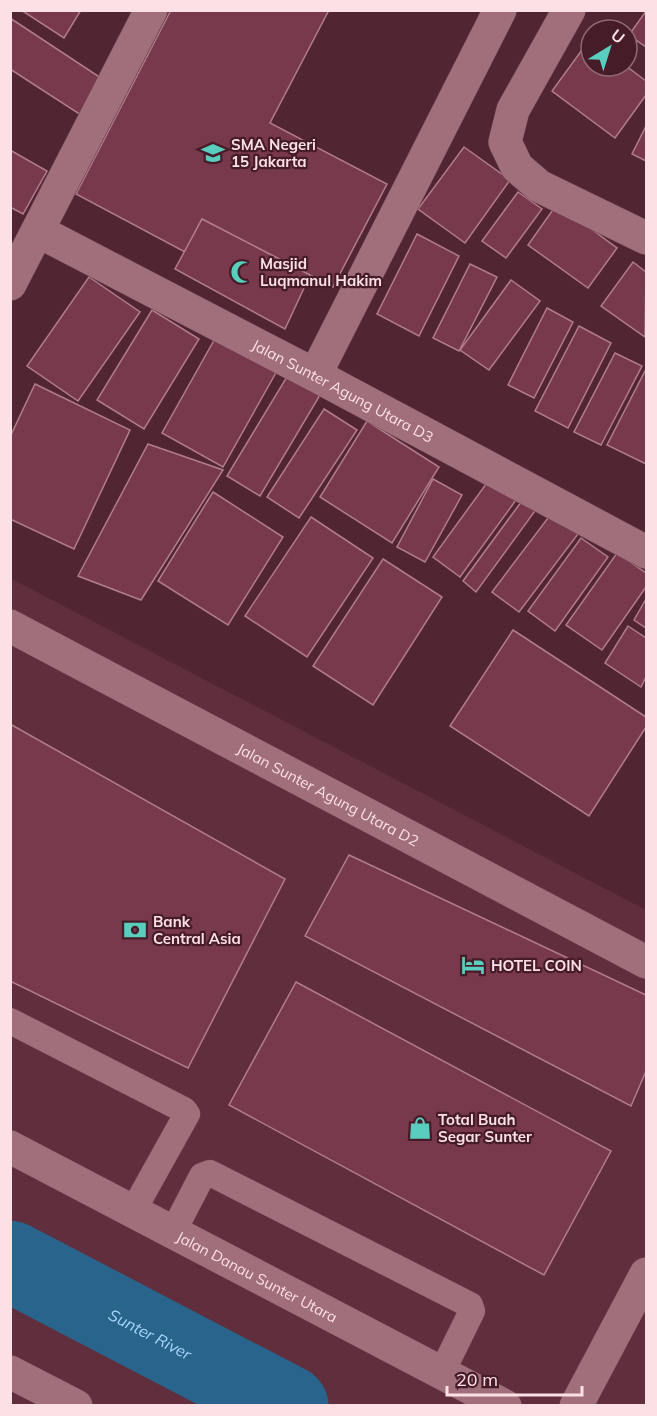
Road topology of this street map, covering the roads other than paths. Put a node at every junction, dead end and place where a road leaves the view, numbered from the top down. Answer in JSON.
{"nodes":[{"id":1,"x":151,"y":10,"type":"edge"},
{"id":2,"x":500,"y":10,"type":"edge"},
{"id":3,"x":569,"y":10,"type":"edge"},
{"id":4,"x":38,"y":231,"type":"junction"},
{"id":5,"x":646,"y":238,"type":"edge"},
{"id":6,"x":10,"y":284,"type":"edge"},
{"id":7,"x":315,"y":375,"type":"junction"},
{"id":8,"x":646,"y":552,"type":"edge"},
{"id":9,"x":10,"y":626,"type":"edge"},
{"id":10,"x":646,"y":962,"type":"edge"},
{"id":11,"x":10,"y":1021,"type":"edge"},
{"id":12,"x":10,"y":1147,"type":"edge"},
{"id":13,"x":133,"y":1211,"type":"junction"},
{"id":14,"x":173,"y":1232,"type":"junction"},
{"id":15,"x":646,"y":1274,"type":"edge"},
{"id":16,"x":10,"y":1372,"type":"edge"},
{"id":17,"x":442,"y":1372,"type":"junction"},
{"id":18,"x":76,"y":1406,"type":"edge"},
{"id":19,"x":505,"y":1406,"type":"edge"},
{"id":20,"x":576,"y":1406,"type":"edge"}],
"edges":[{"from":1,"to":4,"type":"street"},
{"from":2,"to":7,"type":"street"},
{"from":3,"to":5,"type":"street"},
{"from":4,"to":6,"type":"street"},
{"from":4,"to":7,"type":"street","name":"Jalan Sunter Agung Utara D3"},
{"from":7,"to":8,"type":"street","name":"Jalan Sunter Agung Utara D3"},
{"from":9,"to":10,"type":"street","name":"Jalan Sunter Agung Utara D2"},
{"from":11,"to":13,"type":"lane"},
{"from":12,"to":13,"type":"street","name":"Jalan Danau Sunter Utara"},
{"from":13,"to":14,"type":"street","name":"Jalan Danau Sunter Utara"},
{"from":14,"to":17,"type":"street","name":"Jalan Danau Sunter Utara"},
{"from":14,"to":17,"type":"lane"},
{"from":15,"to":20,"type":"street"},
{"from":16,"to":18,"type":"street"},
{"from":17,"to":19,"type":"street","name":"Jalan Danau Sunter Utara"}]}
